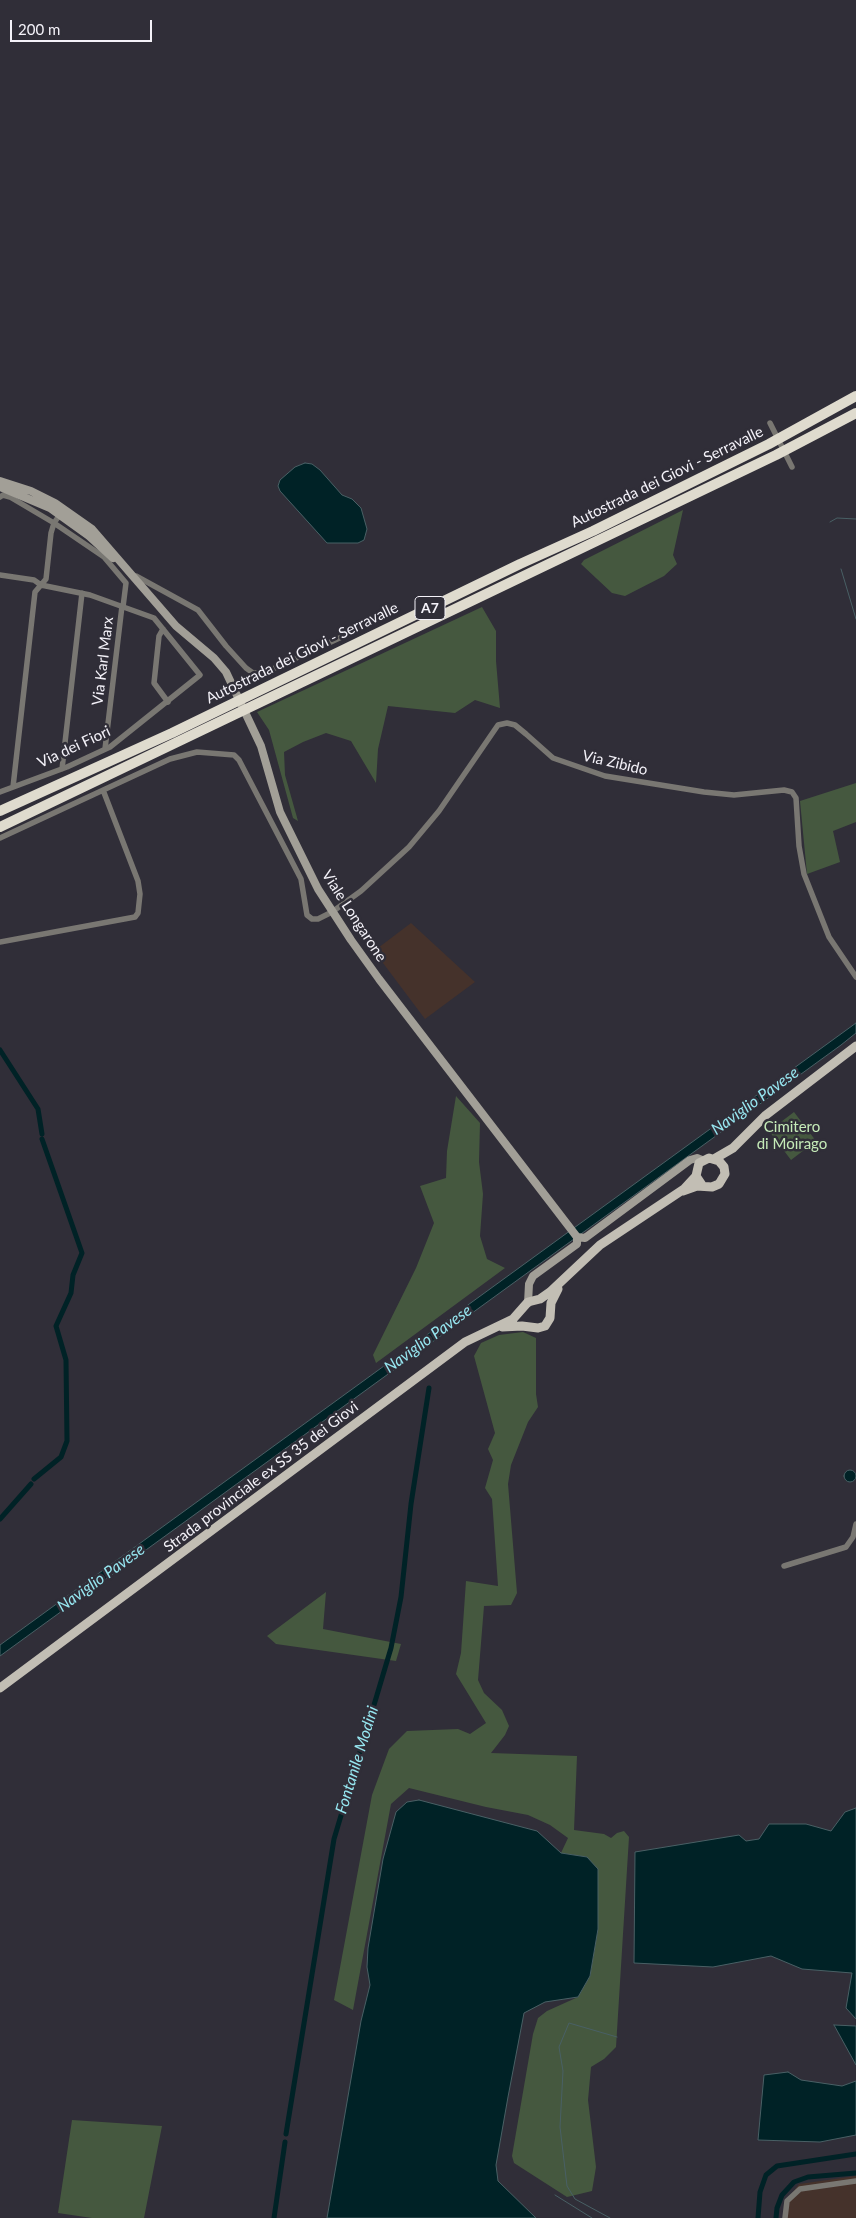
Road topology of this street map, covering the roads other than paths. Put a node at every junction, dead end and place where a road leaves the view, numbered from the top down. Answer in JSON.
{"nodes":[{"id":1,"x":856,"y":396,"type":"edge"},
{"id":2,"x":856,"y":412,"type":"edge"},
{"id":3,"x":770,"y":424,"type":"dead end"},
{"id":4,"x":792,"y":467,"type":"dead end"},
{"id":5,"x":0,"y":481,"type":"edge"},
{"id":6,"x":0,"y":487,"type":"edge"},
{"id":7,"x":0,"y":497,"type":"edge"},
{"id":8,"x":61,"y":511,"type":"junction"},
{"id":9,"x":54,"y":523,"type":"junction"},
{"id":10,"x":0,"y":575,"type":"edge"},
{"id":11,"x":132,"y":576,"type":"junction"},
{"id":12,"x":41,"y":585,"type":"junction"},
{"id":13,"x":82,"y":593,"type":"junction"},
{"id":14,"x":122,"y":607,"type":"junction"},
{"id":15,"x":361,"y":628,"type":"dead end"},
{"id":16,"x":164,"y":629,"type":"junction"},
{"id":17,"x":168,"y":702,"type":"junction"},
{"id":18,"x":105,"y":749,"type":"junction"},
{"id":19,"x":62,"y":768,"type":"junction"},
{"id":20,"x":13,"y":787,"type":"junction"},
{"id":21,"x":103,"y":790,"type":"junction"},
{"id":22,"x":0,"y":792,"type":"edge"},
{"id":23,"x":0,"y":811,"type":"edge"},
{"id":24,"x":0,"y":827,"type":"edge"},
{"id":25,"x":0,"y":838,"type":"edge"},
{"id":26,"x":332,"y":912,"type":"junction"},
{"id":27,"x":0,"y":942,"type":"edge"},
{"id":28,"x":856,"y":977,"type":"edge"},
{"id":29,"x":856,"y":1046,"type":"edge"},
{"id":30,"x":733,"y":1148,"type":"junction"},
{"id":31,"x":714,"y":1159,"type":"junction"},
{"id":32,"x":702,"y":1160,"type":"junction"},
{"id":33,"x":724,"y":1167,"type":"junction"},
{"id":34,"x":696,"y":1176,"type":"junction"},
{"id":35,"x":702,"y":1185,"type":"junction"},
{"id":36,"x":673,"y":1196,"type":"junction"},
{"id":37,"x":577,"y":1237,"type":"junction"},
{"id":38,"x":564,"y":1279,"type":"junction"},
{"id":39,"x":537,"y":1300,"type":"junction"},
{"id":40,"x":525,"y":1305,"type":"junction"},
{"id":41,"x":551,"y":1312,"type":"junction"},
{"id":42,"x":494,"y":1328,"type":"junction"},
{"id":43,"x":533,"y":1328,"type":"junction"},
{"id":44,"x":856,"y":1524,"type":"edge"},
{"id":45,"x":784,"y":1566,"type":"dead end"},
{"id":46,"x":0,"y":1688,"type":"edge"},
{"id":47,"x":856,"y":2181,"type":"edge"},
{"id":48,"x":785,"y":2218,"type":"edge"}],
"edges":[{"from":1,"to":23,"type":"highway","name":"Autostrada dei Giovi - Serravalle","number":"A7"},
{"from":2,"to":24,"type":"highway","name":"Autostrada dei Giovi - Serravalle","number":"A7"},
{"from":3,"to":4,"type":"street"},
{"from":5,"to":8,"type":"main road","name":"Viale Longarone"},
{"from":6,"to":8,"type":"main road","name":"Viale Longarone"},
{"from":7,"to":9,"type":"street","name":"Via Karl Marx"},
{"from":8,"to":9,"type":"street"},
{"from":8,"to":11,"type":"main road","name":"Viale Longarone"},
{"from":9,"to":12,"type":"street"},
{"from":9,"to":14,"type":"street","name":"Via Karl Marx"},
{"from":10,"to":12,"type":"street"},
{"from":11,"to":15,"type":"street"},
{"from":11,"to":26,"type":"main road","name":"Viale Longarone"},
{"from":12,"to":13,"type":"street"},
{"from":12,"to":20,"type":"street"},
{"from":13,"to":14,"type":"street"},
{"from":13,"to":19,"type":"street"},
{"from":14,"to":16,"type":"street"},
{"from":14,"to":18,"type":"street","name":"Via Karl Marx"},
{"from":16,"to":17,"type":"street"},
{"from":16,"to":17,"type":"street","name":"Via dei Fiori"},
{"from":17,"to":18,"type":"street","name":"Via dei Fiori"},
{"from":18,"to":19,"type":"street","name":"Via dei Fiori"},
{"from":19,"to":20,"type":"street","name":"Via dei Fiori"},
{"from":20,"to":22,"type":"street","name":"Via dei Fiori"},
{"from":21,"to":25,"type":"street"},
{"from":21,"to":26,"type":"street"},
{"from":21,"to":27,"type":"street"},
{"from":26,"to":28,"type":"street","name":"Via Zibido"},
{"from":26,"to":37,"type":"main road","name":"Viale Longarone"},
{"from":29,"to":30,"type":"main road"},
{"from":30,"to":31,"type":"main road"},
{"from":30,"to":33,"type":"main road"},
{"from":31,"to":32,"type":"main road"},
{"from":31,"to":33,"type":"main road"},
{"from":32,"to":34,"type":"main road","name":"Strada provinciale ex SS 35 dei Giovi"},
{"from":32,"to":37,"type":"main road"},
{"from":33,"to":35,"type":"main road","name":"Strada provinciale ex SS 35 dei Giovi"},
{"from":34,"to":35,"type":"main road"},
{"from":34,"to":36,"type":"main road","name":"Strada provinciale ex SS 35 dei Giovi"},
{"from":35,"to":36,"type":"main road","name":"Strada provinciale ex SS 35 dei Giovi"},
{"from":36,"to":38,"type":"main road","name":"Strada provinciale ex SS 35 dei Giovi"},
{"from":37,"to":40,"type":"main road"},
{"from":38,"to":39,"type":"main road","name":"Strada provinciale ex SS 35 dei Giovi"},
{"from":38,"to":41,"type":"main road","name":"Strada provinciale ex SS 35 dei Giovi"},
{"from":39,"to":40,"type":"main road","name":"Strada provinciale ex SS 35 dei Giovi"},
{"from":39,"to":41,"type":"main road"},
{"from":40,"to":42,"type":"main road","name":"Strada provinciale ex SS 35 dei Giovi"},
{"from":40,"to":43,"type":"main road"},
{"from":41,"to":43,"type":"main road","name":"Strada provinciale ex SS 35 dei Giovi"},
{"from":42,"to":43,"type":"main road","name":"Strada provinciale ex SS 35 dei Giovi"},
{"from":42,"to":46,"type":"main road","name":"Strada provinciale ex SS 35 dei Giovi"},
{"from":44,"to":45,"type":"street"},
{"from":47,"to":48,"type":"street"}]}
